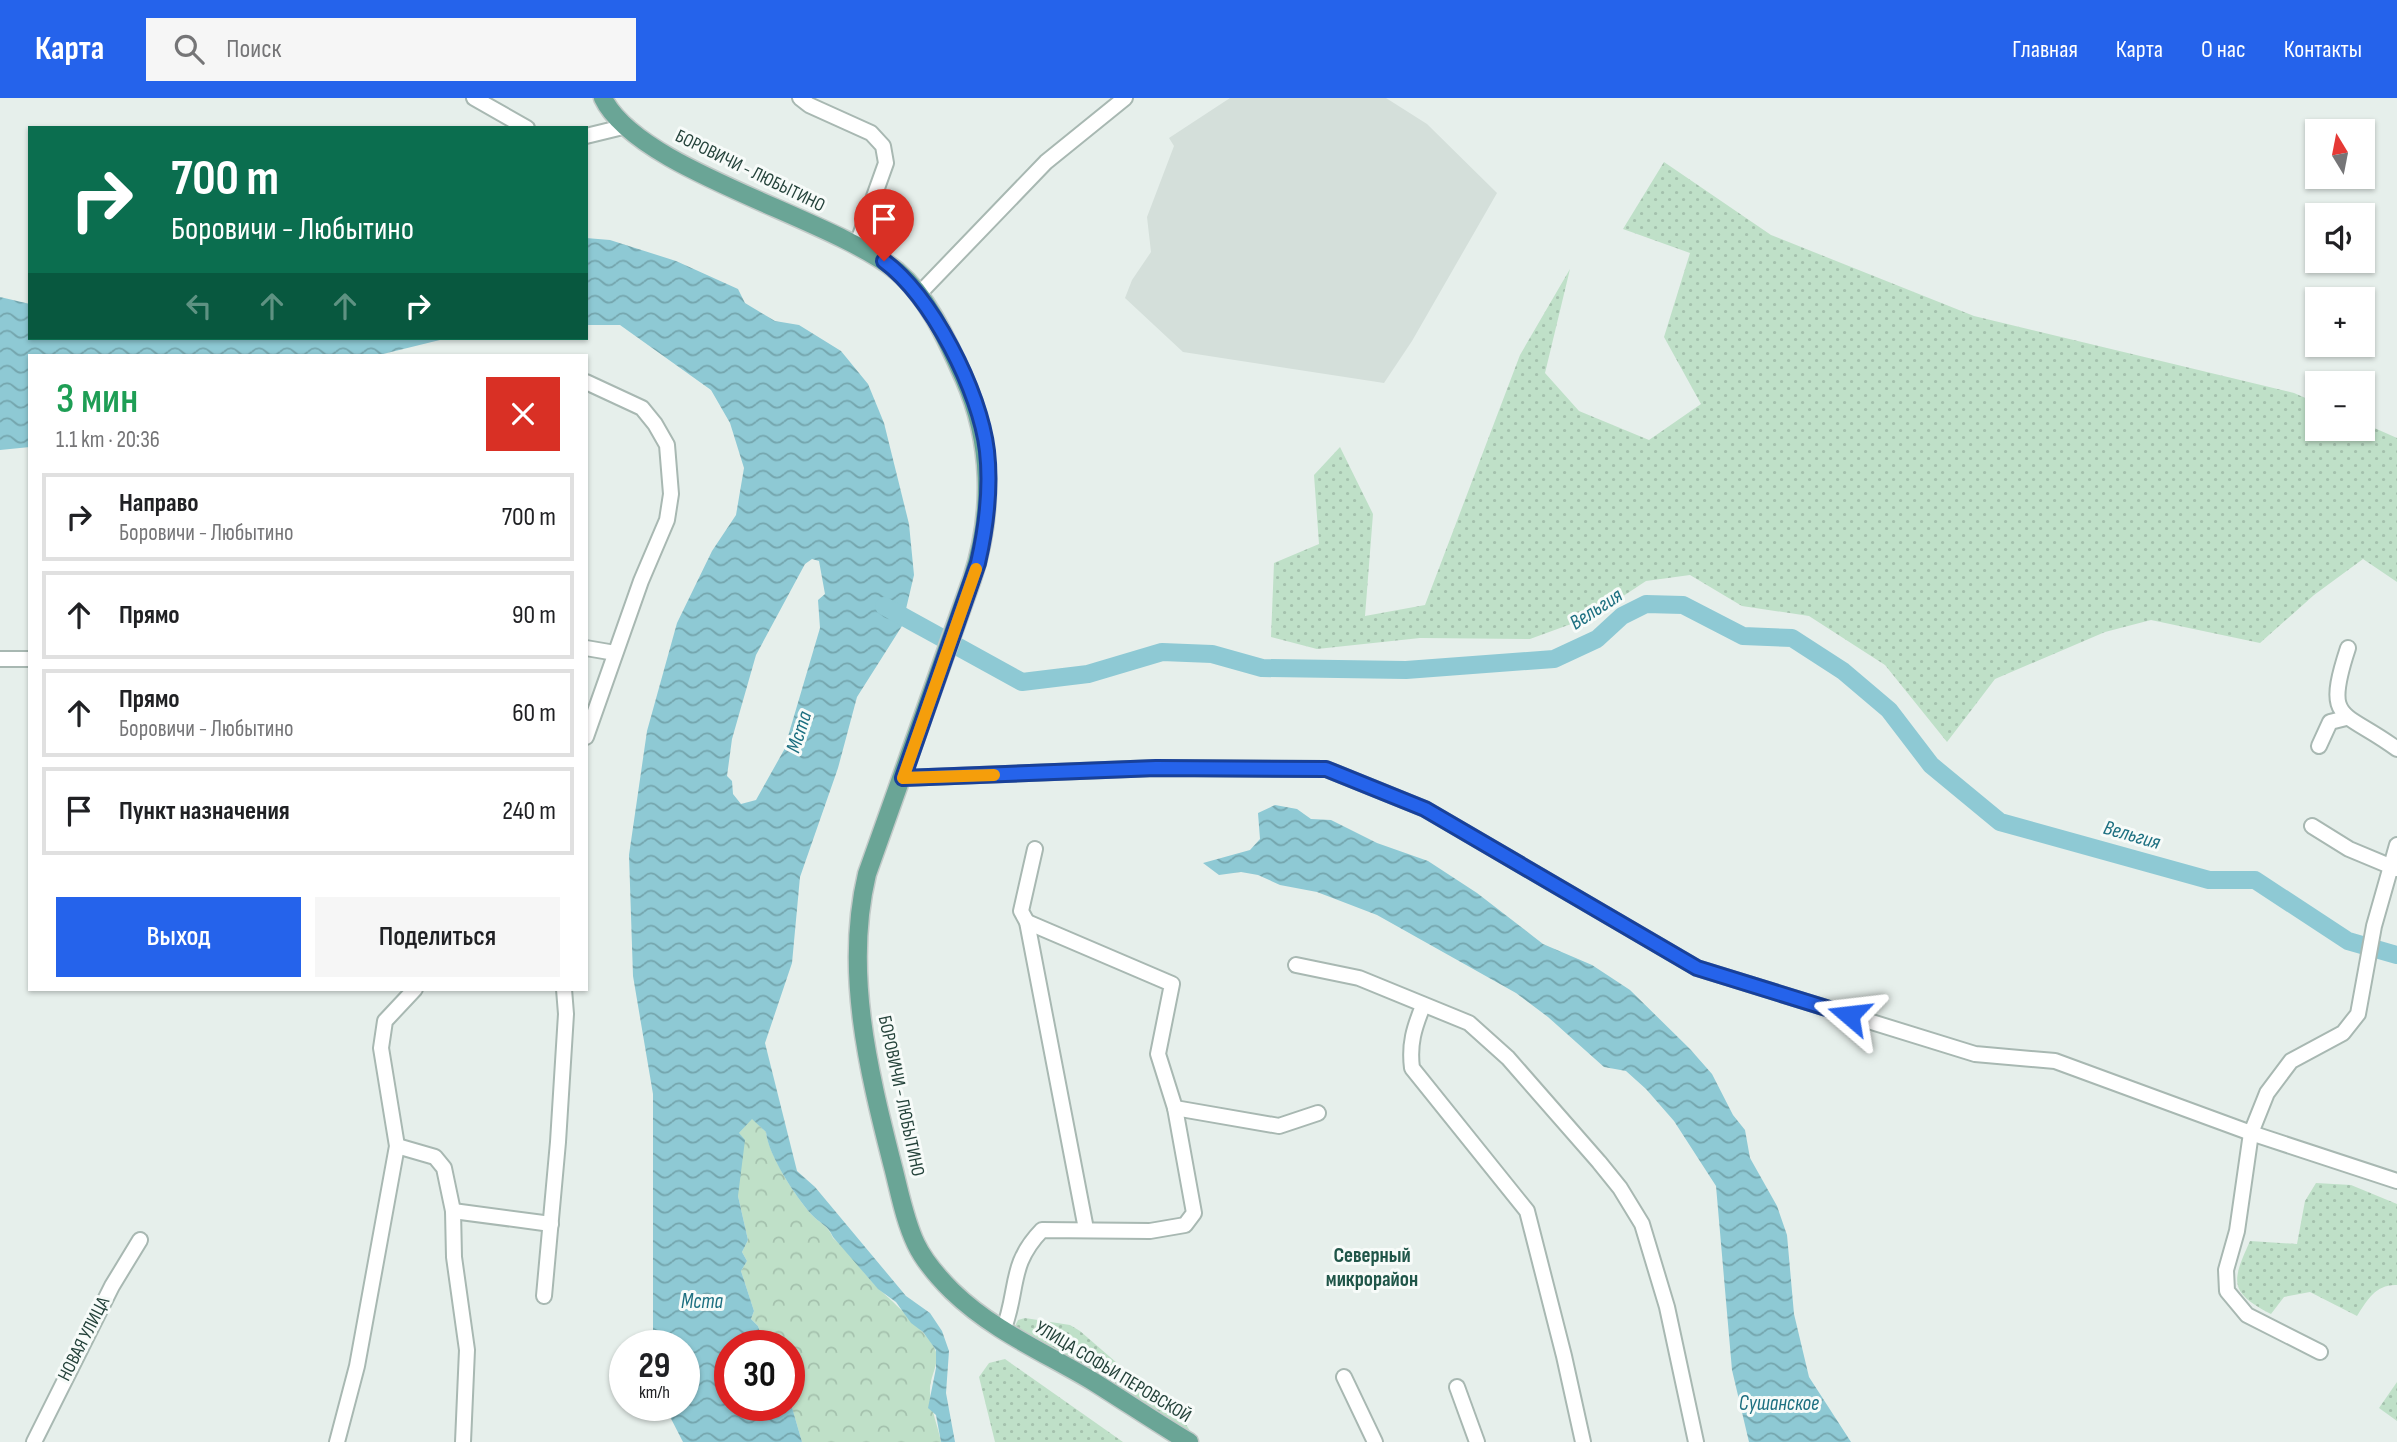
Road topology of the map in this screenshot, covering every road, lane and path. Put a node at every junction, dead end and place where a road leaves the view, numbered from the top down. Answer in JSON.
{"nodes":[{"id":1,"x":474,"y":98,"type":"edge"},
{"id":2,"x":603,"y":98,"type":"edge"},
{"id":3,"x":800,"y":98,"type":"edge"},
{"id":4,"x":1125,"y":98,"type":"edge"},
{"id":5,"x":523,"y":126,"type":"edge"},
{"id":6,"x":627,"y":126,"type":"junction"},
{"id":7,"x":588,"y":136,"type":"edge"},
{"id":8,"x":857,"y":244,"type":"junction"},
{"id":9,"x":919,"y":294,"type":"junction"},
{"id":10,"x":588,"y":383,"type":"edge"},
{"id":11,"x":588,"y":648,"type":"edge"},
{"id":12,"x":2348,"y":648,"type":"dead end"},
{"id":13,"x":615,"y":653,"type":"junction"},
{"id":14,"x":0,"y":659,"type":"edge"},
{"id":15,"x":28,"y":659,"type":"edge"},
{"id":16,"x":2346,"y":718,"type":"junction"},
{"id":17,"x":588,"y":731,"type":"edge"},
{"id":18,"x":2319,"y":746,"type":"dead end"},
{"id":19,"x":2397,"y":749,"type":"edge"},
{"id":20,"x":903,"y":778,"type":"junction"},
{"id":21,"x":2312,"y":825,"type":"dead end"},
{"id":22,"x":2397,"y":845,"type":"edge"},
{"id":23,"x":1035,"y":849,"type":"dead end"},
{"id":24,"x":2394,"y":869,"type":"edge"},
{"id":25,"x":1027,"y":922,"type":"junction"},
{"id":26,"x":1296,"y":965,"type":"dead end"},
{"id":27,"x":413,"y":991,"type":"edge"},
{"id":28,"x":564,"y":991,"type":"edge"},
{"id":29,"x":1423,"y":1006,"type":"junction"},
{"id":30,"x":1175,"y":1108,"type":"junction"},
{"id":31,"x":1318,"y":1113,"type":"dead end"},
{"id":32,"x":2251,"y":1133,"type":"junction"},
{"id":33,"x":397,"y":1146,"type":"junction"},
{"id":34,"x":2397,"y":1181,"type":"edge"},
{"id":35,"x":453,"y":1211,"type":"junction"},
{"id":36,"x":551,"y":1224,"type":"junction"},
{"id":37,"x":1086,"y":1229,"type":"junction"},
{"id":38,"x":140,"y":1240,"type":"dead end"},
{"id":39,"x":544,"y":1296,"type":"dead end"},
{"id":40,"x":1009,"y":1335,"type":"junction"},
{"id":41,"x":2320,"y":1352,"type":"dead end"},
{"id":42,"x":1345,"y":1377,"type":"dead end"},
{"id":43,"x":1457,"y":1387,"type":"dead end"},
{"id":44,"x":1473,"y":1441,"type":"edge"},
{"id":45,"x":34,"y":1442,"type":"edge"},
{"id":46,"x":337,"y":1442,"type":"edge"},
{"id":47,"x":463,"y":1442,"type":"edge"},
{"id":48,"x":1189,"y":1442,"type":"edge"},
{"id":49,"x":1375,"y":1442,"type":"edge"},
{"id":50,"x":1583,"y":1442,"type":"edge"},
{"id":51,"x":1696,"y":1442,"type":"edge"}],
"edges":[{"from":1,"to":5,"type":"street"},
{"from":2,"to":6,"type":"main road","name":"БОРОВИЧИ - ЛЮБЫТИНО"},
{"from":3,"to":8,"type":"street"},
{"from":4,"to":9,"type":"street"},
{"from":6,"to":7,"type":"street"},
{"from":6,"to":8,"type":"main road","name":"БОРОВИЧИ - ЛЮБЫТИНО"},
{"from":8,"to":9,"type":"main road","name":"БОРОВИЧИ - ЛЮБЫТИНО"},
{"from":9,"to":20,"type":"main road","name":"БОРОВИЧИ - ЛЮБЫТИНО"},
{"from":10,"to":13,"type":"street"},
{"from":11,"to":13,"type":"street"},
{"from":12,"to":16,"type":"street"},
{"from":13,"to":17,"type":"street"},
{"from":14,"to":15,"type":"street"},
{"from":16,"to":18,"type":"street"},
{"from":16,"to":19,"type":"street"},
{"from":20,"to":32,"type":"street"},
{"from":20,"to":40,"type":"main road","name":"БОРОВИЧИ - ЛЮБЫТИНО"},
{"from":21,"to":24,"type":"street"},
{"from":22,"to":24,"type":"street"},
{"from":23,"to":25,"type":"street"},
{"from":24,"to":32,"type":"street"},
{"from":25,"to":30,"type":"street"},
{"from":25,"to":37,"type":"street"},
{"from":26,"to":29,"type":"street"},
{"from":27,"to":33,"type":"street"},
{"from":28,"to":36,"type":"street"},
{"from":29,"to":50,"type":"street"},
{"from":29,"to":51,"type":"street"},
{"from":30,"to":31,"type":"street"},
{"from":30,"to":37,"type":"street"},
{"from":32,"to":34,"type":"street"},
{"from":32,"to":41,"type":"street"},
{"from":33,"to":35,"type":"street"},
{"from":33,"to":46,"type":"street"},
{"from":35,"to":36,"type":"street"},
{"from":35,"to":47,"type":"street"},
{"from":36,"to":39,"type":"street"},
{"from":37,"to":40,"type":"street"},
{"from":38,"to":45,"type":"street","name":"НОВАЯ УЛИЦА"},
{"from":40,"to":48,"type":"main road","name":"УЛИЦА СОФЬИ ПЕРОВСКОЙ"},
{"from":42,"to":49,"type":"street"},
{"from":43,"to":44,"type":"street"}]}
